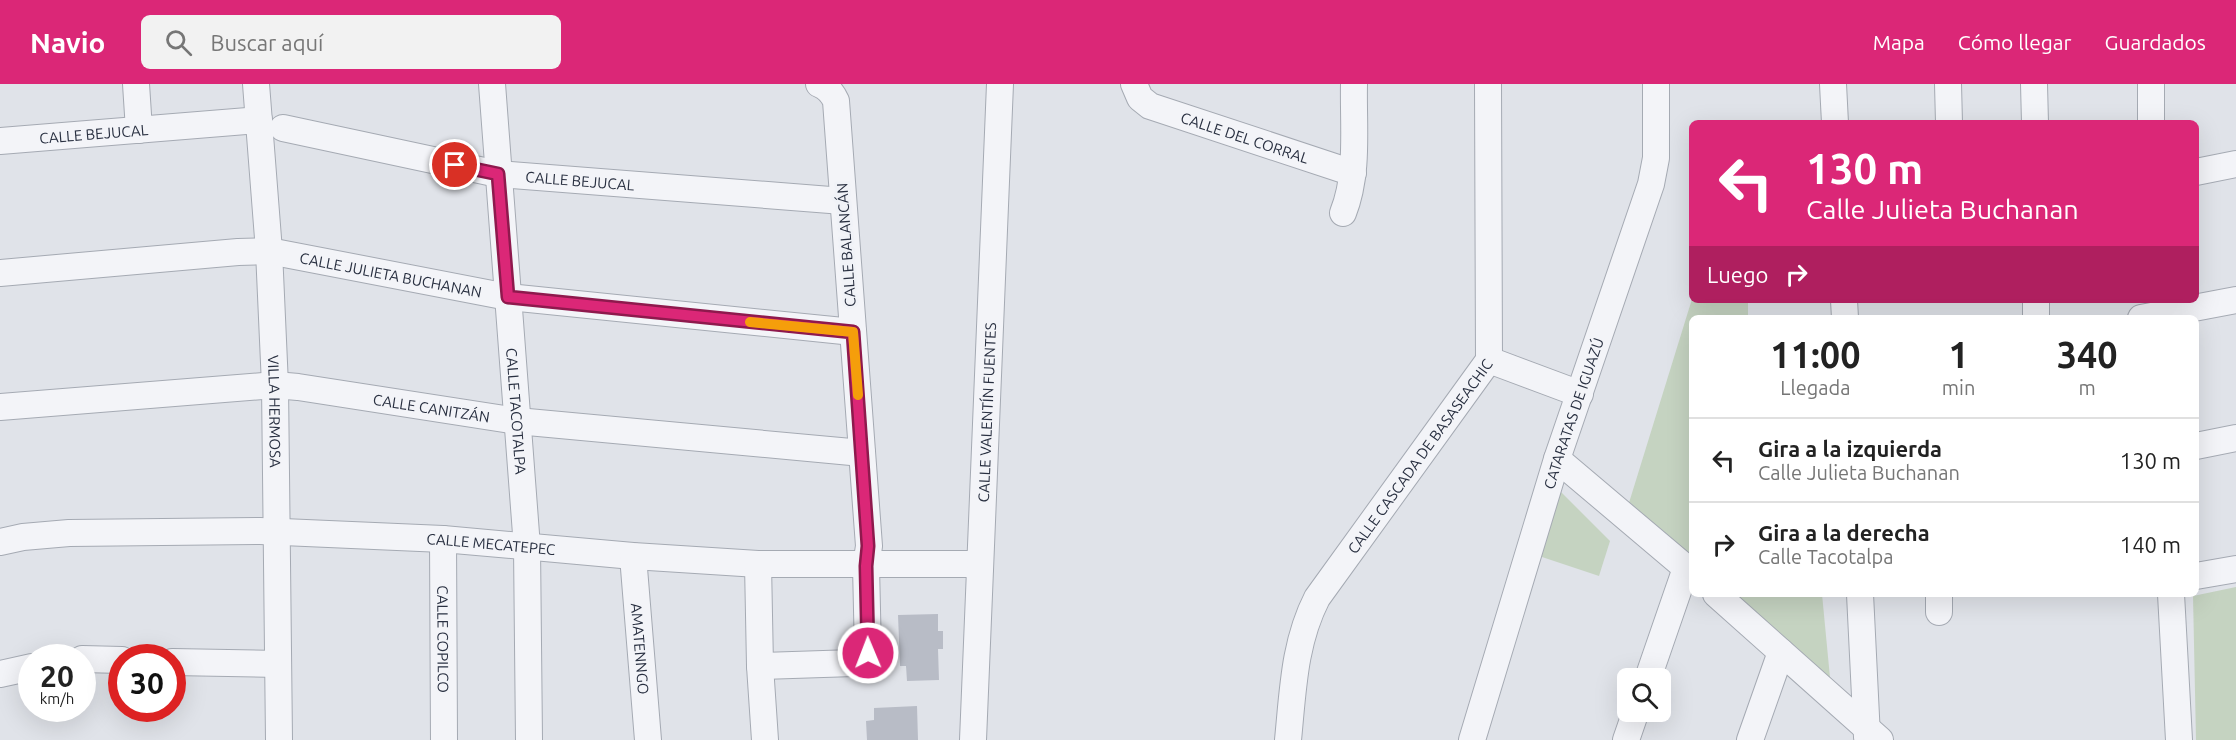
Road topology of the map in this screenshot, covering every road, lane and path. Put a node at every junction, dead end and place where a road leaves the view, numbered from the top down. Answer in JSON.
{"nodes":[{"id":1,"x":136,"y":84,"type":"edge"},
{"id":2,"x":256,"y":84,"type":"edge"},
{"id":3,"x":492,"y":84,"type":"edge"},
{"id":4,"x":1000,"y":84,"type":"edge"},
{"id":5,"x":1354,"y":84,"type":"edge"},
{"id":6,"x":1488,"y":84,"type":"edge"},
{"id":7,"x":1656,"y":84,"type":"edge"},
{"id":8,"x":1833,"y":84,"type":"edge"},
{"id":9,"x":1948,"y":84,"type":"edge"},
{"id":10,"x":2034,"y":84,"type":"edge"},
{"id":11,"x":2151,"y":84,"type":"edge"},
{"id":12,"x":822,"y":85,"type":"edge"},
{"id":13,"x":1137,"y":91,"type":"edge"},
{"id":14,"x":259,"y":120,"type":"junction"},
{"id":15,"x":1835,"y":120,"type":"edge"},
{"id":16,"x":1949,"y":120,"type":"edge"},
{"id":17,"x":2035,"y":120,"type":"edge"},
{"id":18,"x":2151,"y":120,"type":"edge"},
{"id":19,"x":283,"y":128,"type":"dead end"},
{"id":20,"x":139,"y":130,"type":"junction"},
{"id":21,"x":0,"y":141,"type":"edge"},
{"id":22,"x":2236,"y":164,"type":"edge"},
{"id":23,"x":2199,"y":171,"type":"edge"},
{"id":24,"x":1353,"y":172,"type":"junction"},
{"id":25,"x":498,"y":174,"type":"junction"},
{"id":26,"x":843,"y":201,"type":"junction"},
{"id":27,"x":1343,"y":213,"type":"dead end"},
{"id":28,"x":269,"y":251,"type":"junction"},
{"id":29,"x":0,"y":273,"type":"edge"},
{"id":30,"x":508,"y":297,"type":"junction"},
{"id":31,"x":2236,"y":300,"type":"edge"},
{"id":32,"x":2153,"y":313,"type":"edge"},
{"id":33,"x":853,"y":332,"type":"junction"},
{"id":34,"x":1489,"y":360,"type":"junction"},
{"id":35,"x":275,"y":385,"type":"junction"},
{"id":36,"x":1580,"y":394,"type":"junction"},
{"id":37,"x":0,"y":407,"type":"edge"},
{"id":38,"x":517,"y":421,"type":"junction"},
{"id":39,"x":2236,"y":438,"type":"edge"},
{"id":40,"x":2199,"y":445,"type":"edge"},
{"id":41,"x":862,"y":453,"type":"junction"},
{"id":42,"x":1557,"y":459,"type":"junction"},
{"id":43,"x":276,"y":532,"type":"junction"},
{"id":44,"x":443,"y":539,"type":"junction"},
{"id":45,"x":0,"y":542,"type":"edge"},
{"id":46,"x":527,"y":548,"type":"junction"},
{"id":47,"x":633,"y":556,"type":"junction"},
{"id":48,"x":758,"y":564,"type":"junction"},
{"id":49,"x":866,"y":566,"type":"junction"},
{"id":50,"x":980,"y":568,"type":"junction"},
{"id":51,"x":2236,"y":569,"type":"edge"},
{"id":52,"x":1689,"y":571,"type":"edge"},
{"id":53,"x":2199,"y":575,"type":"edge"},
{"id":54,"x":1719,"y":597,"type":"edge"},
{"id":55,"x":1860,"y":597,"type":"edge"},
{"id":56,"x":2172,"y":597,"type":"edge"},
{"id":57,"x":1781,"y":652,"type":"junction"},
{"id":58,"x":186,"y":662,"type":"edge"},
{"id":59,"x":278,"y":664,"type":"junction"},
{"id":60,"x":760,"y":666,"type":"junction"},
{"id":61,"x":1652,"y":668,"type":"edge"},
{"id":62,"x":18,"y":670,"type":"edge"},
{"id":63,"x":0,"y":674,"type":"edge"},
{"id":64,"x":1632,"y":722,"type":"edge"},
{"id":65,"x":1872,"y":736,"type":"edge"},
{"id":66,"x":279,"y":740,"type":"edge"},
{"id":67,"x":444,"y":740,"type":"edge"},
{"id":68,"x":529,"y":740,"type":"edge"},
{"id":69,"x":648,"y":740,"type":"edge"},
{"id":70,"x":765,"y":740,"type":"edge"},
{"id":71,"x":974,"y":740,"type":"edge"},
{"id":72,"x":1288,"y":740,"type":"edge"},
{"id":73,"x":1472,"y":740,"type":"edge"},
{"id":74,"x":1626,"y":740,"type":"edge"},
{"id":75,"x":1750,"y":740,"type":"edge"},
{"id":76,"x":2179,"y":740,"type":"edge"}],
"edges":[{"from":1,"to":20,"type":"street"},
{"from":2,"to":14,"type":"street","name":"VILLA HERMOSA"},
{"from":3,"to":25,"type":"street","name":"CALLE TACOTALPA"},
{"from":4,"to":50,"type":"street","name":"CALLE VALENTÍN FUENTES"},
{"from":5,"to":24,"type":"street"},
{"from":6,"to":34,"type":"street","name":"CALLE CASCADA DE BASASEACHIC"},
{"from":7,"to":36,"type":"street","name":"CATARATAS DE IGUAZÚ"},
{"from":8,"to":15,"type":"street"},
{"from":9,"to":16,"type":"street"},
{"from":10,"to":17,"type":"street"},
{"from":11,"to":18,"type":"street"},
{"from":12,"to":26,"type":"street","name":"CALLE BALANCÁN"},
{"from":13,"to":24,"type":"street","name":"CALLE DEL CORRAL"},
{"from":14,"to":20,"type":"street","name":"CALLE BEJUCAL"},
{"from":14,"to":28,"type":"street","name":"VILLA HERMOSA"},
{"from":19,"to":25,"type":"street","name":"CALLE BEJUCAL"},
{"from":20,"to":21,"type":"street","name":"CALLE BEJUCAL"},
{"from":22,"to":23,"type":"street"},
{"from":24,"to":27,"type":"street"},
{"from":25,"to":26,"type":"street","name":"CALLE BEJUCAL"},
{"from":25,"to":30,"type":"street","name":"CALLE TACOTALPA"},
{"from":26,"to":33,"type":"street","name":"CALLE BALANCÁN"},
{"from":28,"to":29,"type":"street","name":"CALLE JULIETA BUCHANAN"},
{"from":28,"to":30,"type":"street","name":"CALLE JULIETA BUCHANAN"},
{"from":28,"to":35,"type":"street","name":"VILLA HERMOSA"},
{"from":30,"to":33,"type":"street","name":"CALLE JULIETA BUCHANAN"},
{"from":30,"to":38,"type":"street","name":"CALLE TACOTALPA"},
{"from":31,"to":32,"type":"street"},
{"from":33,"to":41,"type":"street","name":"CALLE BALANCÁN"},
{"from":34,"to":36,"type":"street"},
{"from":34,"to":72,"type":"street","name":"CALLE CASCADA DE BASASEACHIC"},
{"from":35,"to":37,"type":"street","name":"CALLE CANITZÁN"},
{"from":35,"to":38,"type":"street","name":"CALLE CANITZÁN"},
{"from":35,"to":43,"type":"street","name":"VILLA HERMOSA"},
{"from":36,"to":42,"type":"street","name":"CATARATAS DE IGUAZÚ"},
{"from":38,"to":41,"type":"street","name":"CALLE CANITZÁN"},
{"from":38,"to":46,"type":"street","name":"CALLE TACOTALPA"},
{"from":39,"to":40,"type":"street"},
{"from":41,"to":49,"type":"street","name":"CALLE BALANCÁN"},
{"from":42,"to":52,"type":"street"},
{"from":42,"to":73,"type":"street","name":"CATARATAS DE IGUAZÚ"},
{"from":43,"to":44,"type":"street","name":"CALLE MECATEPEC"},
{"from":43,"to":45,"type":"street","name":"CALLE MECATEPEC"},
{"from":43,"to":59,"type":"street","name":"VILLA HERMOSA"},
{"from":44,"to":46,"type":"street","name":"CALLE MECATEPEC"},
{"from":44,"to":67,"type":"street","name":"CALLE COPILCO"},
{"from":46,"to":47,"type":"street","name":"CALLE MECATEPEC"},
{"from":46,"to":68,"type":"street","name":"CALLE TACOTALPA"},
{"from":47,"to":48,"type":"street","name":"CALLE MECATEPEC"},
{"from":47,"to":69,"type":"street","name":"AMATENNGO"},
{"from":48,"to":49,"type":"street","name":"CALLE MECATEPEC"},
{"from":48,"to":60,"type":"street"},
{"from":49,"to":50,"type":"street","name":"CALLE MECATEPEC"},
{"from":49,"to":60,"type":"street","name":"CALLE BALANCÁN"},
{"from":50,"to":71,"type":"street","name":"CALLE VALENTÍN FUENTES"},
{"from":51,"to":53,"type":"street"},
{"from":52,"to":61,"type":"street"},
{"from":54,"to":57,"type":"street"},
{"from":55,"to":65,"type":"street"},
{"from":56,"to":76,"type":"street"},
{"from":57,"to":65,"type":"street"},
{"from":57,"to":75,"type":"street"},
{"from":58,"to":59,"type":"street"},
{"from":59,"to":66,"type":"street","name":"VILLA HERMOSA"},
{"from":60,"to":70,"type":"street"},
{"from":62,"to":63,"type":"street"},
{"from":64,"to":74,"type":"street"}]}
